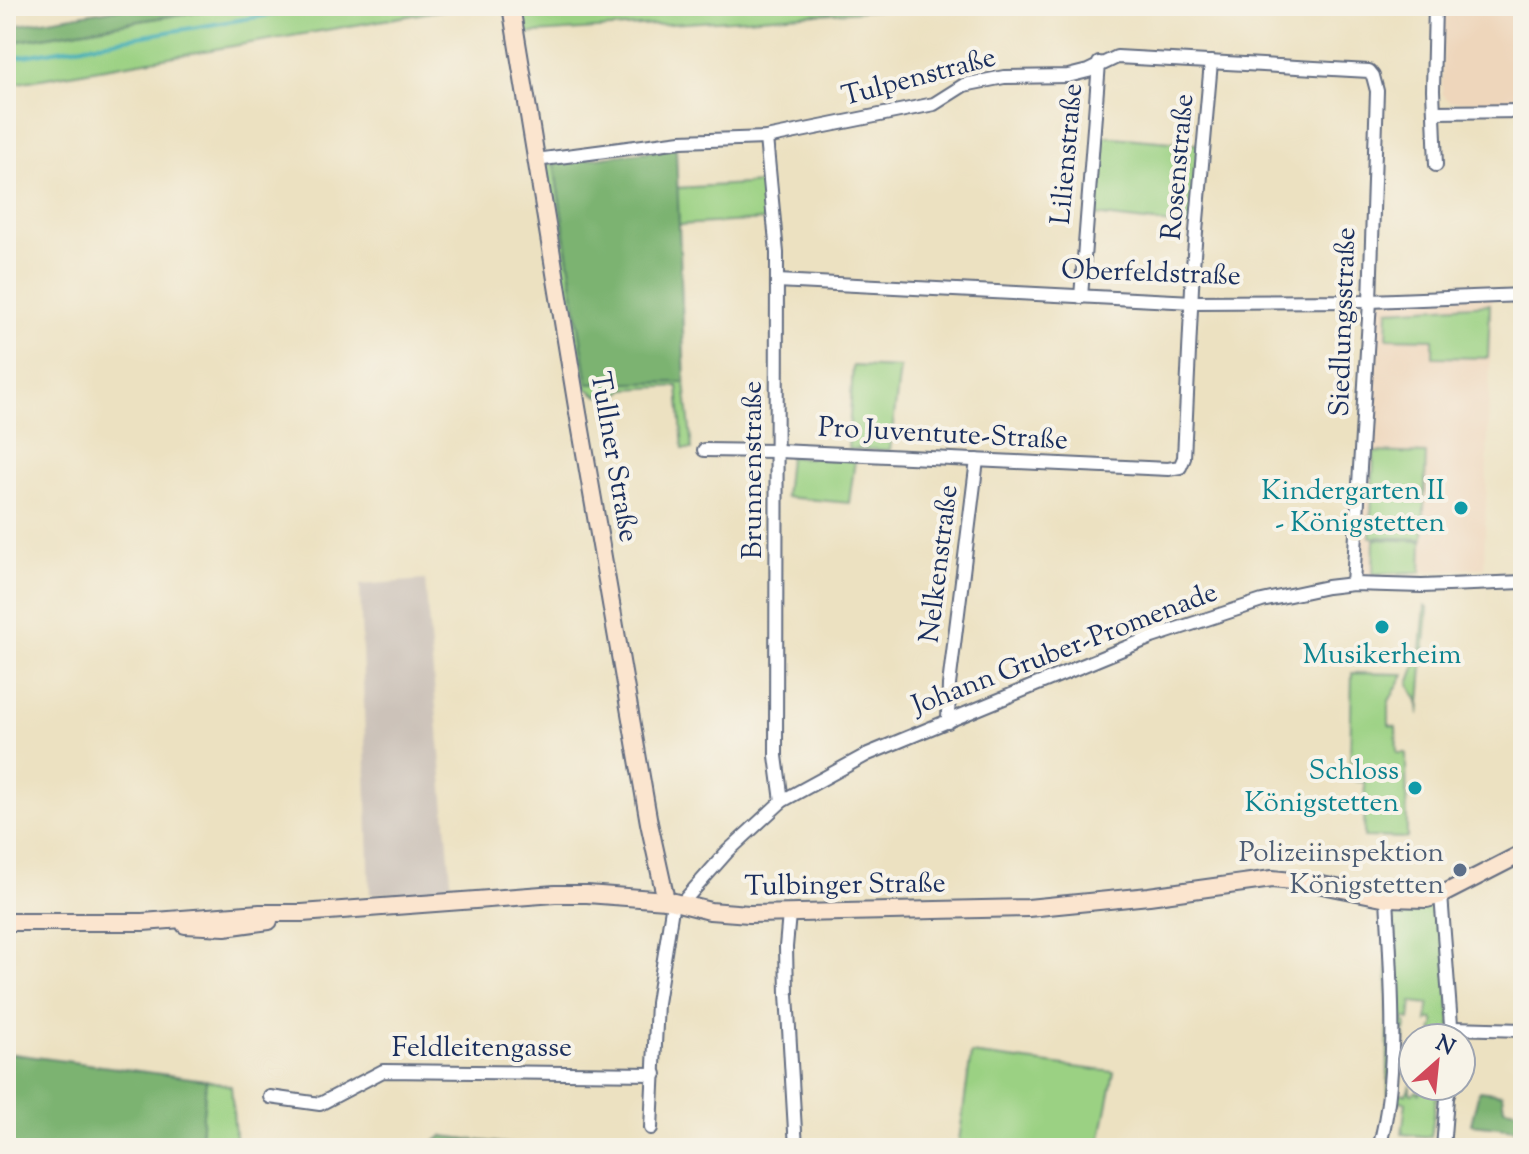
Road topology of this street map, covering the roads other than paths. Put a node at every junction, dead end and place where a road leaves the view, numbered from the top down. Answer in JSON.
{"nodes":[{"id":1,"x":1435,"y":6,"type":"edge"},
{"id":2,"x":512,"y":14,"type":"edge"},
{"id":3,"x":1211,"y":62,"type":"junction"},
{"id":4,"x":1099,"y":63,"type":"junction"},
{"id":5,"x":1361,"y":69,"type":"joint"},
{"id":6,"x":1523,"y":111,"type":"edge"},
{"id":7,"x":1435,"y":112,"type":"junction"},
{"id":8,"x":766,"y":138,"type":"junction"},
{"id":9,"x":536,"y":160,"type":"junction"},
{"id":10,"x":1436,"y":165,"type":"dead end"},
{"id":11,"x":777,"y":281,"type":"junction"},
{"id":12,"x":1523,"y":295,"type":"edge"},
{"id":13,"x":1081,"y":297,"type":"junction"},
{"id":14,"x":1370,"y":301,"type":"junction"},
{"id":15,"x":1193,"y":302,"type":"junction"},
{"id":16,"x":704,"y":450,"type":"dead end"},
{"id":17,"x":779,"y":451,"type":"junction"},
{"id":18,"x":977,"y":460,"type":"junction"},
{"id":19,"x":1180,"y":467,"type":"joint"},
{"id":20,"x":1523,"y":582,"type":"edge"},
{"id":21,"x":1353,"y":584,"type":"junction"},
{"id":22,"x":948,"y":722,"type":"junction"},
{"id":23,"x":782,"y":801,"type":"junction"},
{"id":24,"x":1523,"y":853,"type":"edge"},
{"id":25,"x":1441,"y":895,"type":"junction"},
{"id":26,"x":1387,"y":898,"type":"junction"},
{"id":27,"x":673,"y":902,"type":"junction"},
{"id":28,"x":789,"y":914,"type":"junction"},
{"id":29,"x":6,"y":922,"type":"edge"},
{"id":30,"x":1450,"y":1022,"type":"edge"},
{"id":31,"x":1523,"y":1030,"type":"edge"},
{"id":32,"x":1477,"y":1032,"type":"edge"},
{"id":33,"x":655,"y":1074,"type":"junction"},
{"id":34,"x":270,"y":1097,"type":"dead end"},
{"id":35,"x":1447,"y":1102,"type":"edge"},
{"id":36,"x":651,"y":1128,"type":"dead end"},
{"id":37,"x":796,"y":1148,"type":"edge"},
{"id":38,"x":1379,"y":1148,"type":"edge"},
{"id":39,"x":1443,"y":1148,"type":"edge"}],
"edges":[{"from":1,"to":7,"type":"street"},
{"from":2,"to":9,"type":"main road","name":"Tullner Straße"},
{"from":3,"to":4,"type":"street","name":"Tulpenstraße"},
{"from":3,"to":5,"type":"street","name":"Tulpenstraße"},
{"from":3,"to":15,"type":"street","name":"Rosenstraße"},
{"from":4,"to":8,"type":"street","name":"Tulpenstraße"},
{"from":4,"to":13,"type":"street","name":"Lilienstraße"},
{"from":5,"to":14,"type":"street","name":"Siedlungsstraße"},
{"from":6,"to":7,"type":"street"},
{"from":7,"to":10,"type":"street"},
{"from":8,"to":9,"type":"street","name":"Tulpenstraße"},
{"from":8,"to":11,"type":"street","name":"Brunnenstraße"},
{"from":9,"to":27,"type":"main road","name":"Tullner Straße"},
{"from":11,"to":13,"type":"street","name":"Oberfeldstraße"},
{"from":11,"to":17,"type":"street","name":"Brunnenstraße"},
{"from":12,"to":14,"type":"street","name":"Oberfeldstraße"},
{"from":13,"to":15,"type":"street","name":"Oberfeldstraße"},
{"from":14,"to":15,"type":"street","name":"Oberfeldstraße"},
{"from":14,"to":21,"type":"street","name":"Siedlungsstraße"},
{"from":15,"to":19,"type":"street","name":"Rosenstraße"},
{"from":16,"to":17,"type":"street","name":"Pro Juventute-Straße"},
{"from":17,"to":18,"type":"street","name":"Pro Juventute-Straße"},
{"from":17,"to":23,"type":"street","name":"Brunnenstraße"},
{"from":18,"to":19,"type":"street","name":"Pro Juventute-Straße"},
{"from":18,"to":22,"type":"street","name":"Nelkenstraße"},
{"from":20,"to":21,"type":"street","name":"Johann Gruber-Promenade"},
{"from":21,"to":22,"type":"street","name":"Johann Gruber-Promenade"},
{"from":22,"to":23,"type":"street","name":"Johann Gruber-Promenade"},
{"from":23,"to":27,"type":"street","name":"Johann Gruber-Promenade"},
{"from":24,"to":25,"type":"main road"},
{"from":25,"to":26,"type":"main road","name":"Tulbinger Straße"},
{"from":25,"to":30,"type":"street"},
{"from":26,"to":28,"type":"main road","name":"Tulbinger Straße"},
{"from":26,"to":38,"type":"street"},
{"from":27,"to":28,"type":"main road","name":"Tulbinger Straße"},
{"from":27,"to":29,"type":"main road","name":"Tulbinger Straße"},
{"from":27,"to":33,"type":"street"},
{"from":28,"to":37,"type":"street"},
{"from":31,"to":32,"type":"street"},
{"from":33,"to":34,"type":"street","name":"Feldleitengasse"},
{"from":33,"to":36,"type":"street"},
{"from":35,"to":39,"type":"street"}]}
